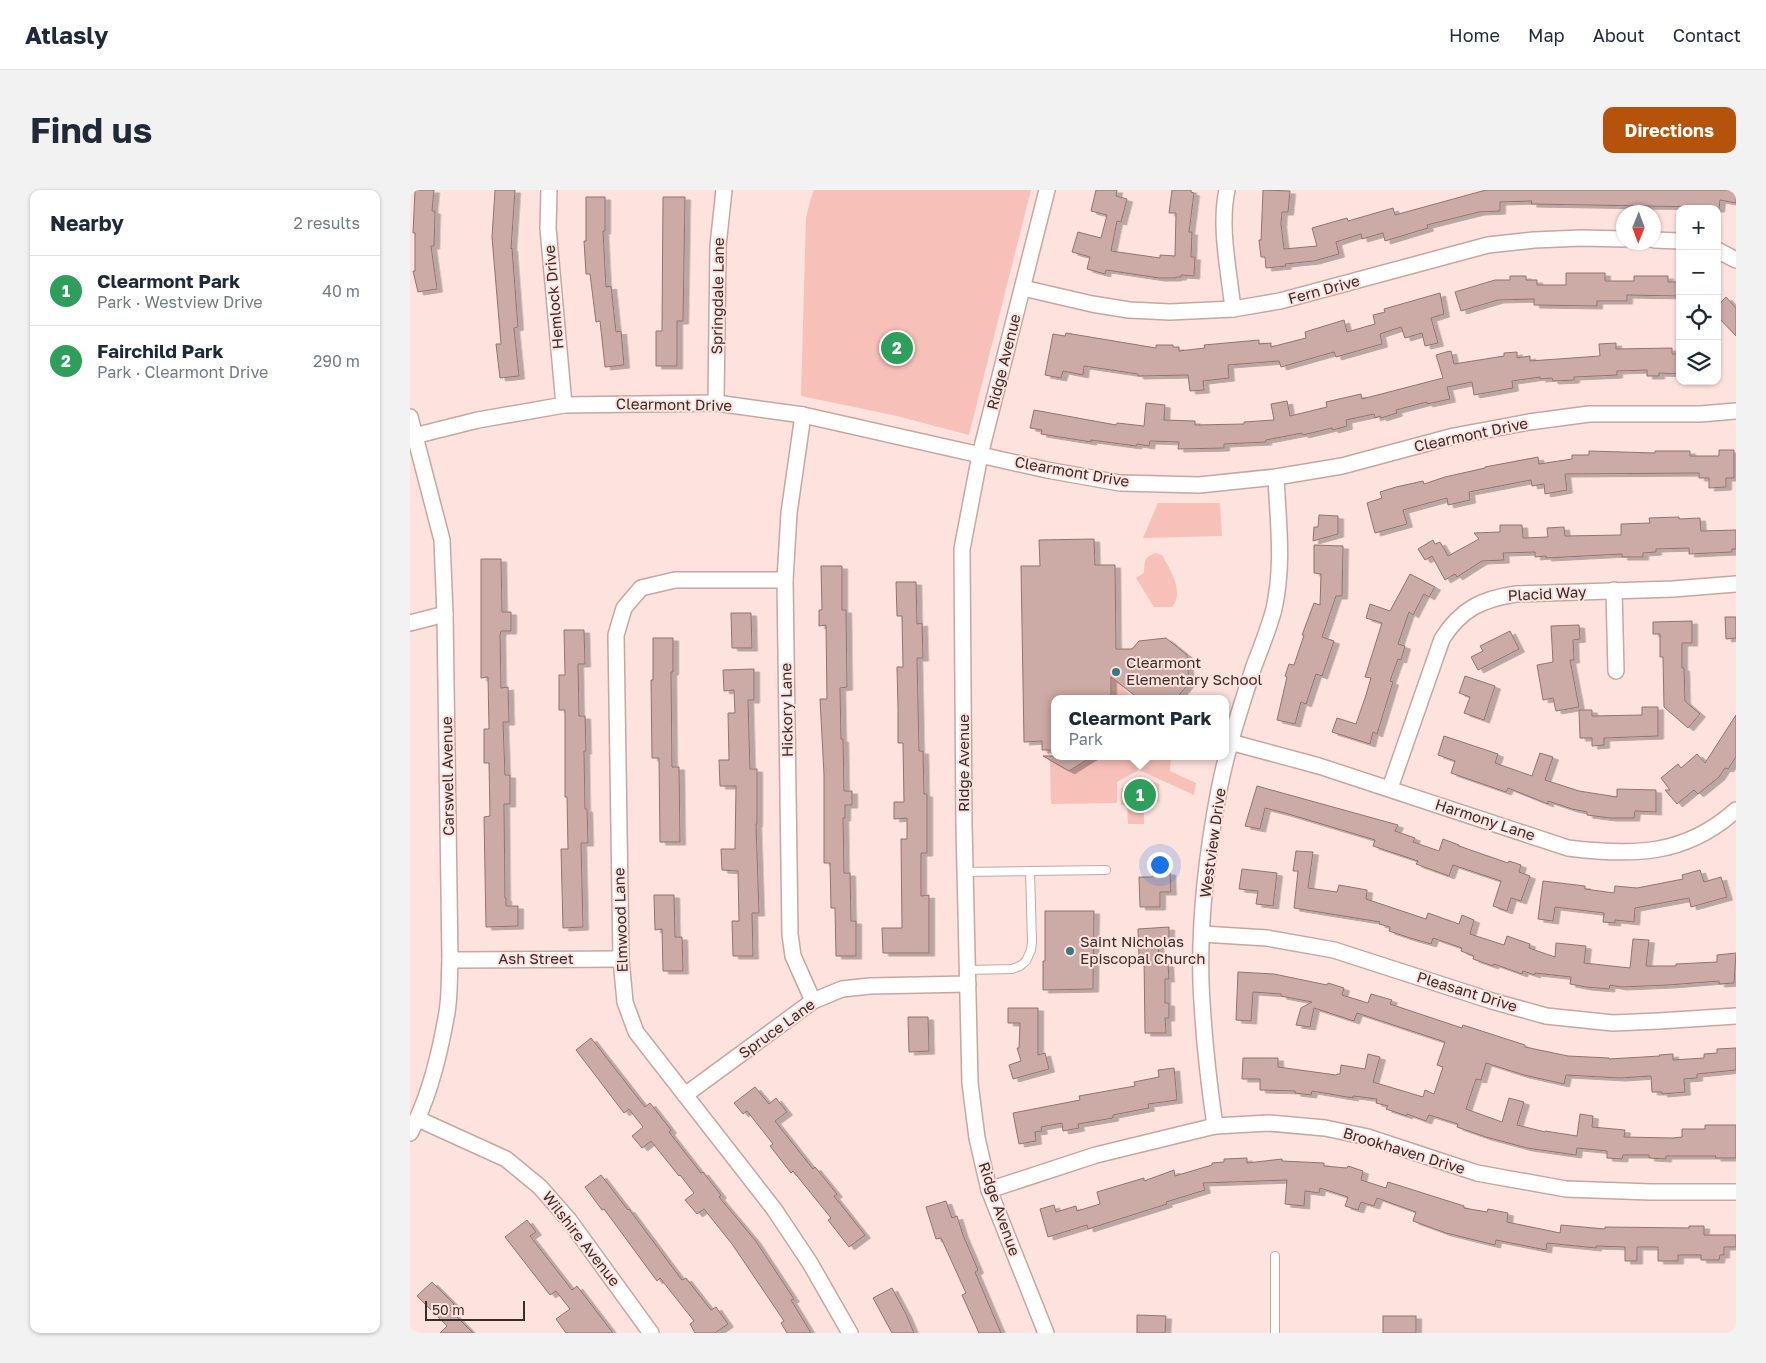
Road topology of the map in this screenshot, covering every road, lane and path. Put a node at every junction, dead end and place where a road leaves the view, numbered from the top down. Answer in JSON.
{"nodes":[{"id":1,"x":549,"y":190,"type":"edge"},
{"id":2,"x":724,"y":190,"type":"edge"},
{"id":3,"x":1048,"y":190,"type":"edge"},
{"id":4,"x":1227,"y":190,"type":"edge"},
{"id":5,"x":1616,"y":239,"type":"edge"},
{"id":6,"x":1661,"y":240,"type":"edge"},
{"id":7,"x":1676,"y":241,"type":"edge"},
{"id":8,"x":1721,"y":252,"type":"edge"},
{"id":9,"x":1736,"y":260,"type":"edge"},
{"id":10,"x":1023,"y":288,"type":"junction"},
{"id":11,"x":1233,"y":308,"type":"junction"},
{"id":12,"x":716,"y":403,"type":"junction"},
{"id":13,"x":564,"y":405,"type":"junction"},
{"id":14,"x":1736,"y":411,"type":"edge"},
{"id":15,"x":803,"y":415,"type":"junction"},
{"id":16,"x":410,"y":417,"type":"edge"},
{"id":17,"x":413,"y":436,"type":"edge"},
{"id":18,"x":980,"y":455,"type":"junction"},
{"id":19,"x":1276,"y":477,"type":"junction"},
{"id":20,"x":785,"y":580,"type":"junction"},
{"id":21,"x":1736,"y":584,"type":"edge"},
{"id":22,"x":1614,"y":590,"type":"junction"},
{"id":23,"x":445,"y":614,"type":"junction"},
{"id":24,"x":410,"y":623,"type":"edge"},
{"id":25,"x":1616,"y":672,"type":"dead end"},
{"id":26,"x":1230,"y":742,"type":"junction"},
{"id":27,"x":1229,"y":746,"type":"edge"},
{"id":28,"x":1226,"y":760,"type":"edge"},
{"id":29,"x":1390,"y":788,"type":"junction"},
{"id":30,"x":1736,"y":810,"type":"edge"},
{"id":31,"x":1106,"y":870,"type":"dead end"},
{"id":32,"x":1030,"y":871,"type":"junction"},
{"id":33,"x":966,"y":872,"type":"junction"},
{"id":34,"x":1202,"y":934,"type":"junction"},
{"id":35,"x":622,"y":959,"type":"junction"},
{"id":36,"x":450,"y":960,"type":"junction"},
{"id":37,"x":968,"y":977,"type":"junction"},
{"id":38,"x":813,"y":1001,"type":"junction"},
{"id":39,"x":1736,"y":1016,"type":"edge"},
{"id":40,"x":686,"y":1095,"type":"junction"},
{"id":41,"x":418,"y":1119,"type":"junction"},
{"id":42,"x":1215,"y":1126,"type":"junction"},
{"id":43,"x":410,"y":1133,"type":"edge"},
{"id":44,"x":989,"y":1190,"type":"junction"},
{"id":45,"x":1736,"y":1192,"type":"edge"},
{"id":46,"x":1275,"y":1256,"type":"dead end"},
{"id":47,"x":651,"y":1333,"type":"edge"},
{"id":48,"x":850,"y":1333,"type":"edge"},
{"id":49,"x":1046,"y":1333,"type":"edge"},
{"id":50,"x":1275,"y":1333,"type":"edge"}],
"edges":[{"from":1,"to":13,"type":"street","name":"Hemlock Drive"},
{"from":2,"to":12,"type":"street","name":"Springdale Lane"},
{"from":3,"to":10,"type":"street","name":"Ridge Avenue"},
{"from":4,"to":11,"type":"street"},
{"from":5,"to":11,"type":"street","name":"Fern Drive"},
{"from":6,"to":7,"type":"street"},
{"from":8,"to":9,"type":"street"},
{"from":10,"to":11,"type":"street","name":"Fern Drive"},
{"from":10,"to":18,"type":"street","name":"Ridge Avenue"},
{"from":12,"to":13,"type":"street","name":"Clearmont Drive"},
{"from":12,"to":15,"type":"street","name":"Clearmont Drive"},
{"from":13,"to":17,"type":"street","name":"Clearmont Drive"},
{"from":14,"to":19,"type":"street","name":"Clearmont Drive"},
{"from":15,"to":18,"type":"street","name":"Clearmont Drive"},
{"from":15,"to":20,"type":"street","name":"Hickory Lane"},
{"from":16,"to":17,"type":"street","name":"Carswell Avenue"},
{"from":17,"to":23,"type":"street","name":"Carswell Avenue"},
{"from":18,"to":19,"type":"street","name":"Clearmont Drive"},
{"from":18,"to":33,"type":"street","name":"Ridge Avenue"},
{"from":19,"to":26,"type":"street","name":"Westview Drive"},
{"from":20,"to":35,"type":"street","name":"Elmwood Lane"},
{"from":20,"to":38,"type":"street","name":"Hickory Lane"},
{"from":21,"to":22,"type":"street","name":"Placid Way"},
{"from":22,"to":25,"type":"street"},
{"from":22,"to":29,"type":"street","name":"Placid Way"},
{"from":23,"to":24,"type":"street"},
{"from":23,"to":36,"type":"street","name":"Carswell Avenue"},
{"from":26,"to":27,"type":"street","name":"Westview Drive"},
{"from":26,"to":29,"type":"street","name":"Harmony Lane"},
{"from":28,"to":34,"type":"street","name":"Westview Drive"},
{"from":29,"to":30,"type":"street","name":"Harmony Lane"},
{"from":31,"to":32,"type":"lane"},
{"from":32,"to":33,"type":"lane"},
{"from":32,"to":37,"type":"lane"},
{"from":33,"to":37,"type":"street","name":"Ridge Avenue"},
{"from":34,"to":39,"type":"street","name":"Pleasant Drive"},
{"from":34,"to":42,"type":"street","name":"Westview Drive"},
{"from":35,"to":36,"type":"street","name":"Ash Street"},
{"from":35,"to":40,"type":"street","name":"Elmwood Lane"},
{"from":36,"to":41,"type":"street","name":"Carswell Avenue"},
{"from":37,"to":38,"type":"street","name":"Spruce Lane"},
{"from":37,"to":44,"type":"street","name":"Ridge Avenue"},
{"from":38,"to":40,"type":"street","name":"Spruce Lane"},
{"from":40,"to":48,"type":"street","name":"Elmwood Lane"},
{"from":41,"to":43,"type":"street","name":"Carswell Avenue"},
{"from":41,"to":47,"type":"street","name":"Wilshire Avenue"},
{"from":42,"to":44,"type":"street","name":"Brookhaven Drive"},
{"from":42,"to":45,"type":"street","name":"Brookhaven Drive"},
{"from":44,"to":49,"type":"street","name":"Ridge Avenue"},
{"from":46,"to":50,"type":"lane"}]}
